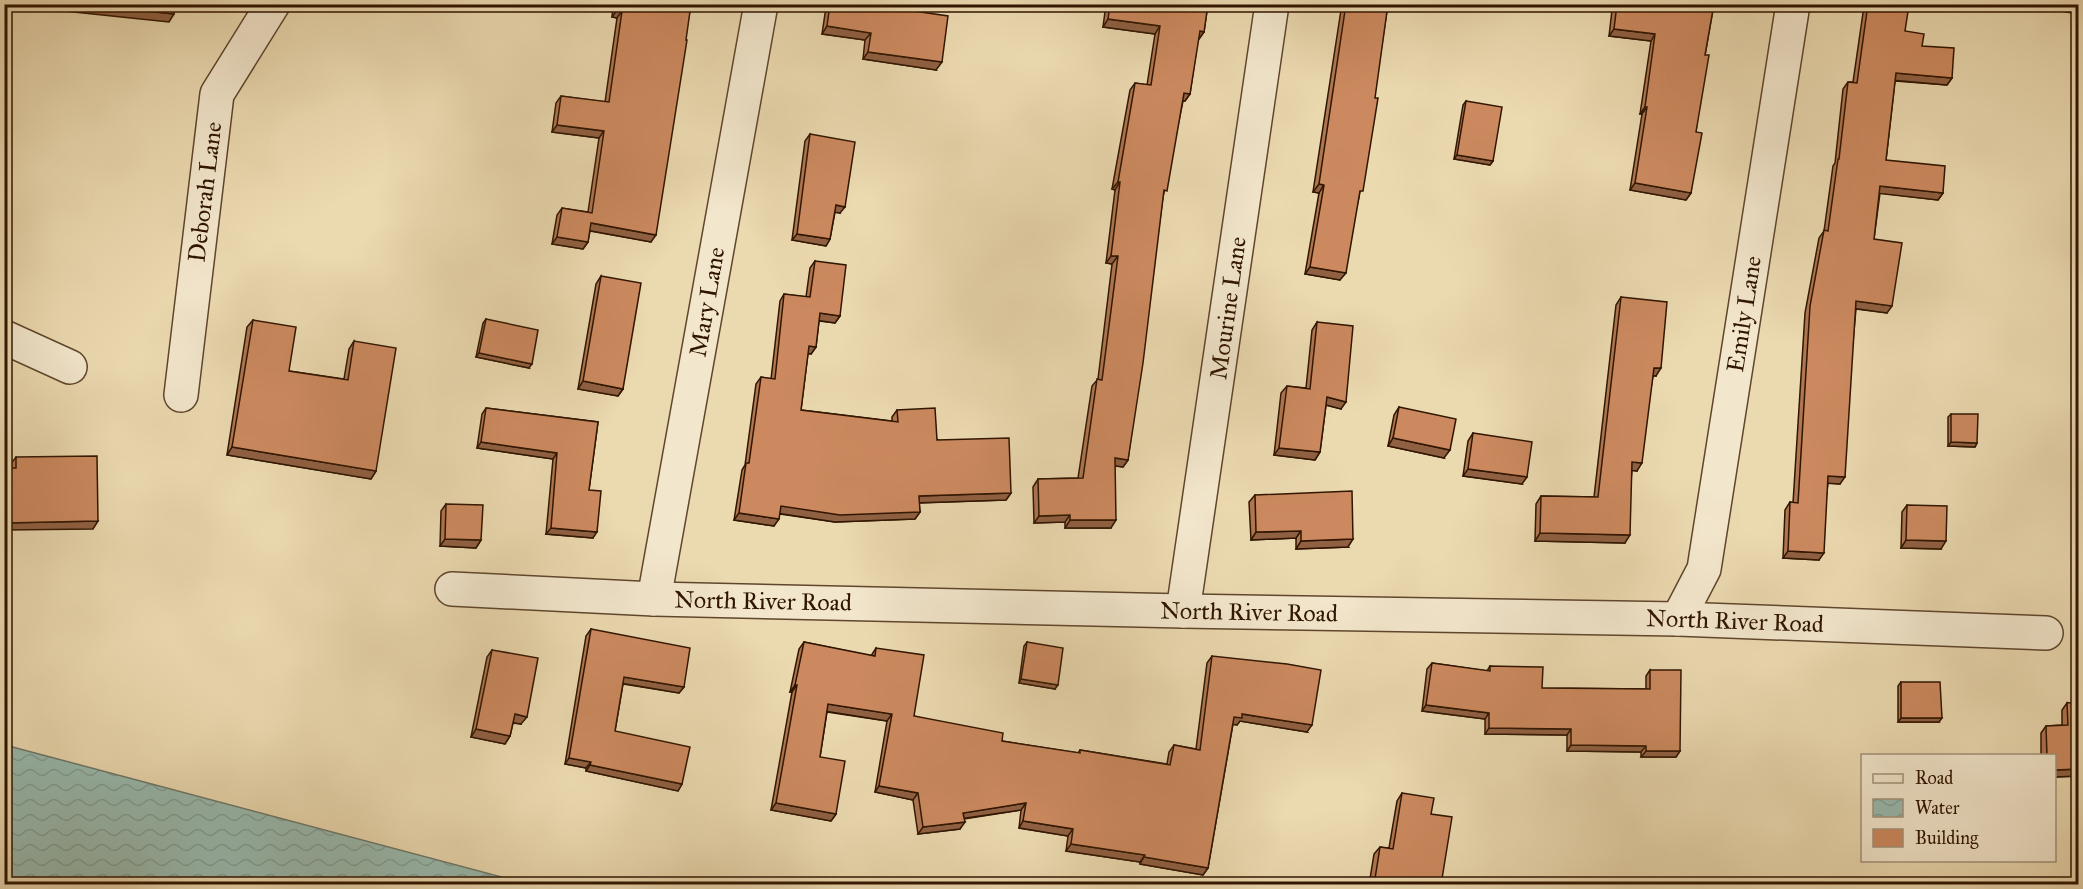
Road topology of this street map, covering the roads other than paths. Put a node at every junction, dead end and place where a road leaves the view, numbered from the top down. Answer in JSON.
{"nodes":[{"id":1,"x":273,"y":4,"type":"edge"},
{"id":2,"x":761,"y":4,"type":"edge"},
{"id":3,"x":1272,"y":4,"type":"edge"},
{"id":4,"x":1793,"y":4,"type":"edge"},
{"id":5,"x":4,"y":337,"type":"edge"},
{"id":6,"x":70,"y":367,"type":"dead end"},
{"id":7,"x":181,"y":395,"type":"dead end"},
{"id":8,"x":452,"y":589,"type":"dead end"},
{"id":9,"x":654,"y":598,"type":"junction"},
{"id":10,"x":1183,"y":610,"type":"junction"},
{"id":11,"x":1678,"y":619,"type":"junction"},
{"id":12,"x":2046,"y":633,"type":"dead end"}],
"edges":[{"from":1,"to":7,"type":"street","name":"Deborah Lane"},
{"from":2,"to":9,"type":"street","name":"Mary Lane"},
{"from":3,"to":10,"type":"street","name":"Mourine Lane"},
{"from":4,"to":11,"type":"street","name":"Emily Lane"},
{"from":5,"to":6,"type":"street"},
{"from":8,"to":9,"type":"street","name":"North River Road"},
{"from":9,"to":10,"type":"street","name":"North River Road"},
{"from":10,"to":11,"type":"street","name":"North River Road"},
{"from":11,"to":12,"type":"street","name":"North River Road"}]}
